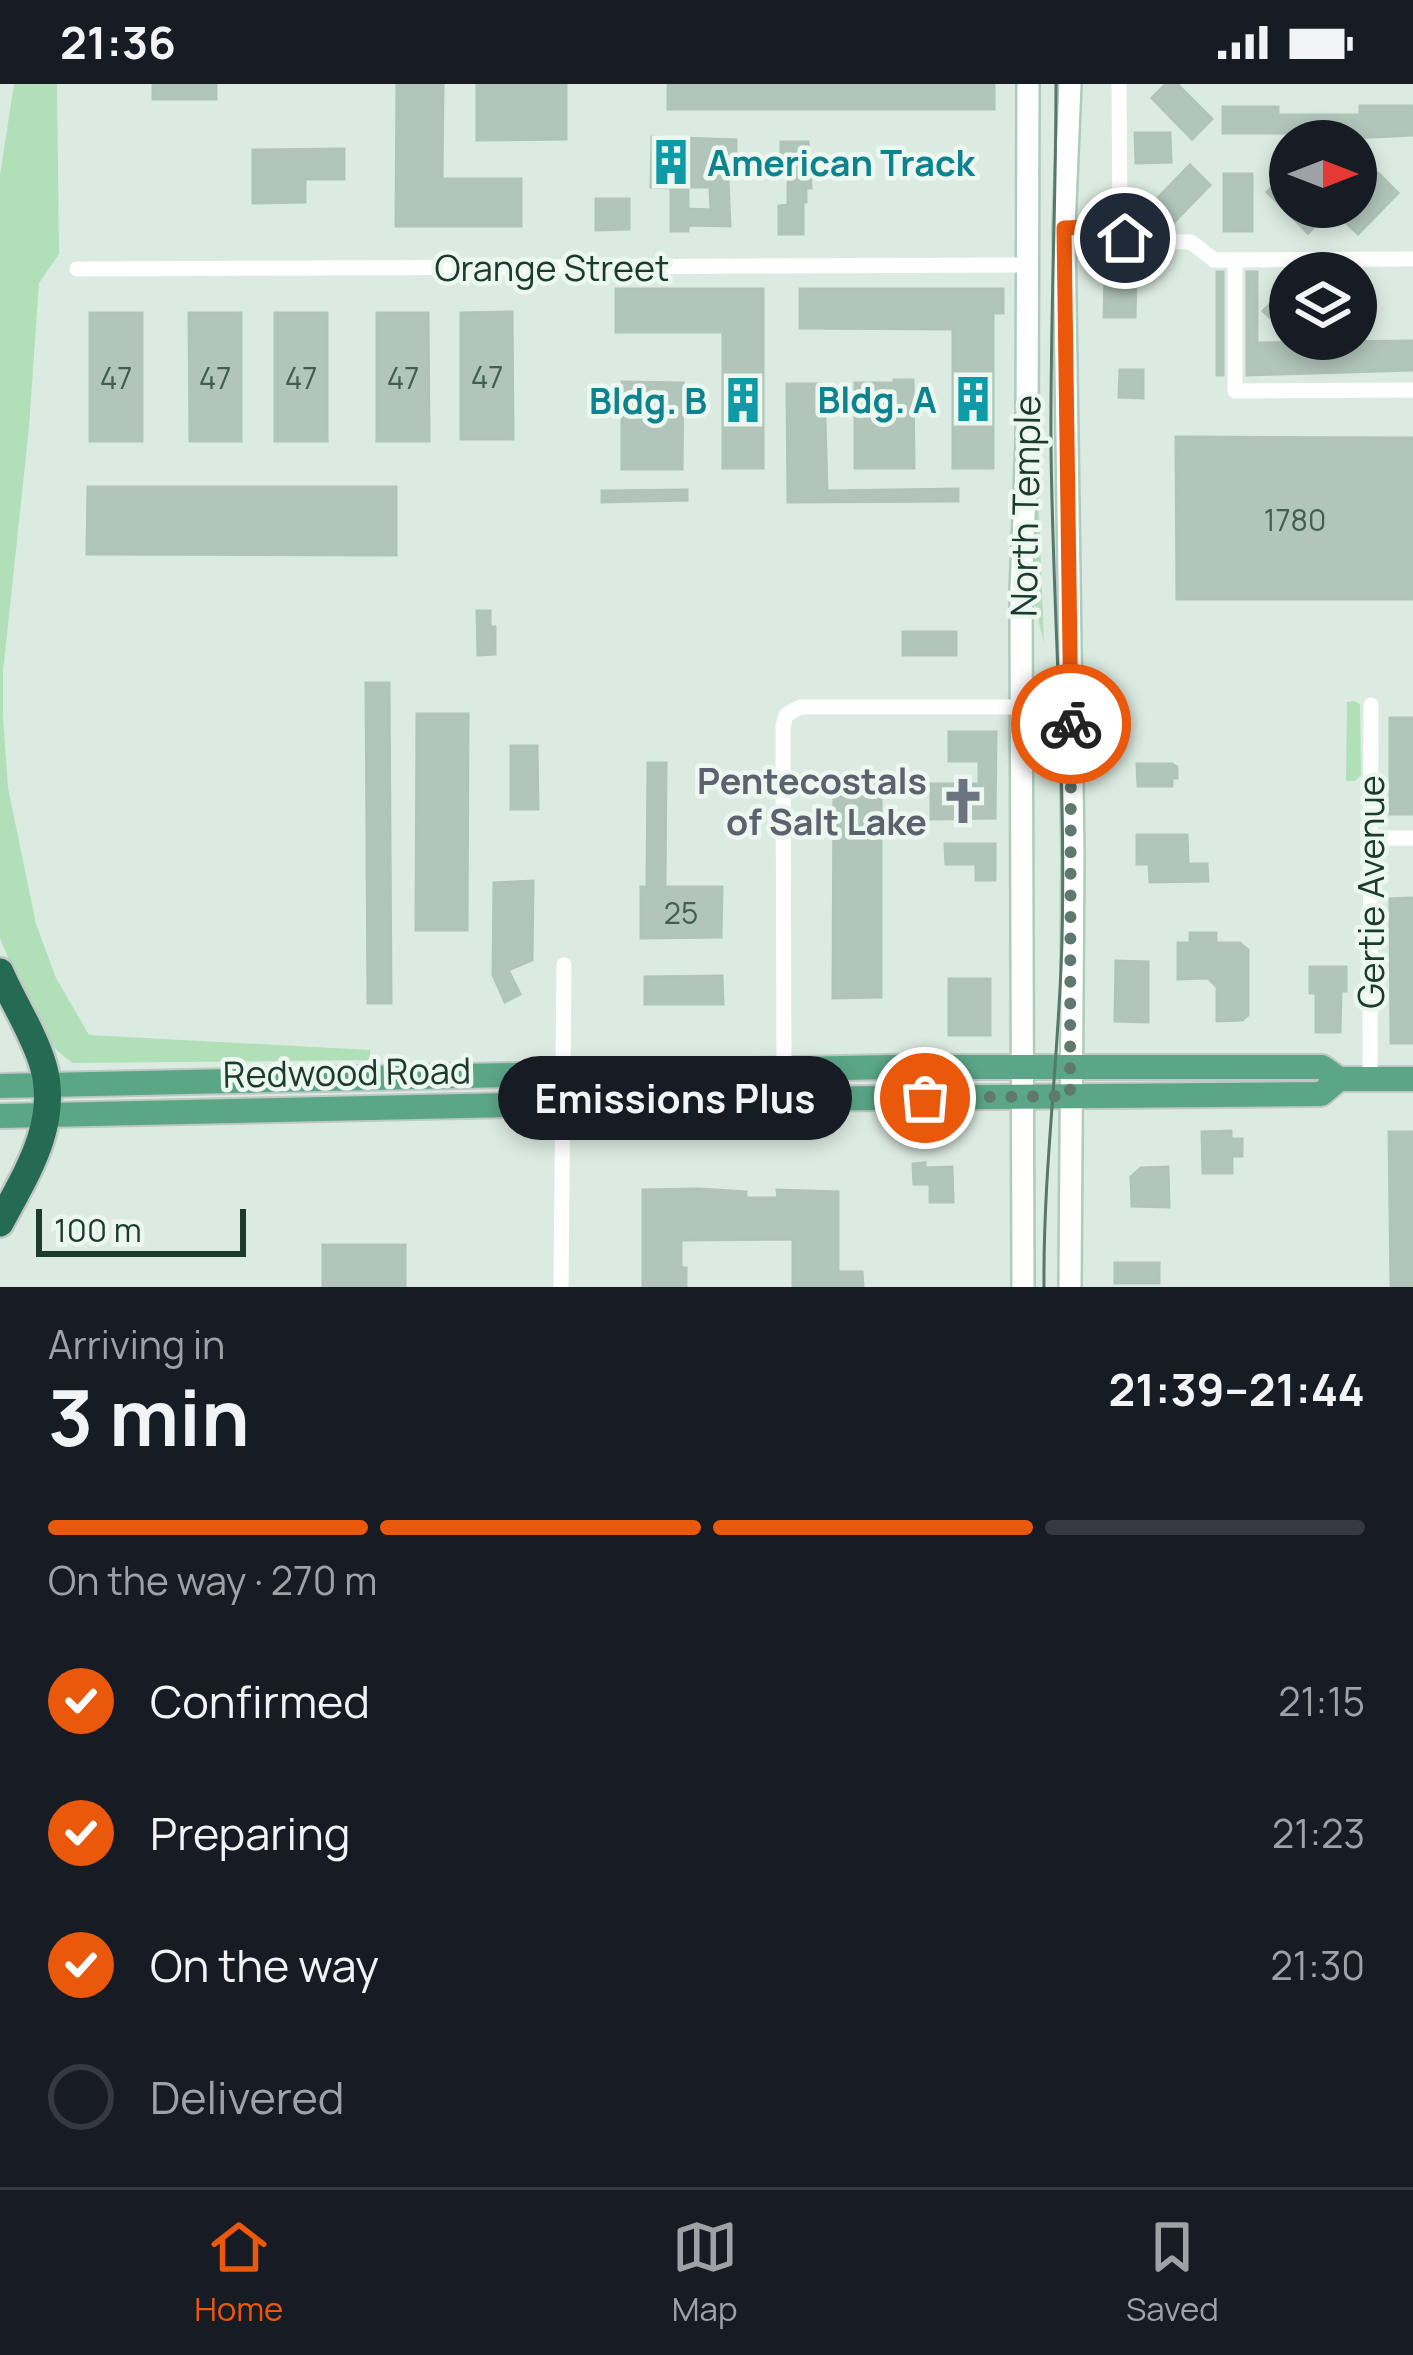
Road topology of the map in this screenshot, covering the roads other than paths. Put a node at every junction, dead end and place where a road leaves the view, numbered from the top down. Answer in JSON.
{"nodes":[{"id":1,"x":1028,"y":84,"type":"edge"},
{"id":2,"x":1070,"y":84,"type":"edge"},
{"id":3,"x":1119,"y":84,"type":"edge"},
{"id":4,"x":1120,"y":226,"type":"junction"},
{"id":5,"x":1064,"y":228,"type":"junction"},
{"id":6,"x":1413,"y":259,"type":"edge"},
{"id":7,"x":1235,"y":260,"type":"junction"},
{"id":8,"x":1028,"y":265,"type":"junction"},
{"id":9,"x":76,"y":269,"type":"dead end"},
{"id":10,"x":1413,"y":390,"type":"edge"},
{"id":11,"x":1371,"y":705,"type":"dead end"},
{"id":12,"x":1022,"y":706,"type":"junction"},
{"id":13,"x":1370,"y":838,"type":"junction"},
{"id":14,"x":1413,"y":838,"type":"edge"},
{"id":15,"x":564,"y":965,"type":"dead end"},
{"id":16,"x":0,"y":972,"type":"edge"},
{"id":17,"x":1023,"y":1067,"type":"junction"},
{"id":18,"x":1071,"y":1068,"type":"junction"},
{"id":19,"x":784,"y":1070,"type":"junction"},
{"id":20,"x":561,"y":1075,"type":"junction"},
{"id":21,"x":1339,"y":1079,"type":"junction"},
{"id":22,"x":1370,"y":1079,"type":"junction"},
{"id":23,"x":1413,"y":1079,"type":"edge"},
{"id":24,"x":46,"y":1085,"type":"junction"},
{"id":25,"x":0,"y":1086,"type":"edge"},
{"id":26,"x":1070,"y":1096,"type":"junction"},
{"id":27,"x":1024,"y":1097,"type":"junction"},
{"id":28,"x":561,"y":1103,"type":"junction"},
{"id":29,"x":46,"y":1114,"type":"junction"},
{"id":30,"x":0,"y":1115,"type":"edge"},
{"id":31,"x":0,"y":1222,"type":"edge"},
{"id":32,"x":561,"y":1287,"type":"edge"},
{"id":33,"x":1022,"y":1287,"type":"edge"},
{"id":34,"x":1070,"y":1287,"type":"edge"}],
"edges":[{"from":1,"to":8,"type":"main road","name":"North Temple"},
{"from":2,"to":5,"type":"main road","name":"North Temple"},
{"from":3,"to":4,"type":"street"},
{"from":4,"to":5,"type":"street"},
{"from":4,"to":7,"type":"street"},
{"from":5,"to":18,"type":"main road","name":"North Temple"},
{"from":6,"to":7,"type":"street"},
{"from":7,"to":10,"type":"street"},
{"from":8,"to":9,"type":"street","name":"Orange Street"},
{"from":8,"to":12,"type":"main road","name":"North Temple"},
{"from":11,"to":13,"type":"street","name":"Gertie Avenue"},
{"from":12,"to":17,"type":"main road","name":"North Temple"},
{"from":12,"to":19,"type":"street"},
{"from":13,"to":14,"type":"street"},
{"from":13,"to":22,"type":"street","name":"Gertie Avenue"},
{"from":15,"to":20,"type":"street"},
{"from":16,"to":24,"type":"highway"},
{"from":17,"to":18,"type":"main road","name":"Redwood Road"},
{"from":17,"to":19,"type":"main road","name":"Redwood Road"},
{"from":17,"to":27,"type":"main road","name":"North Temple"},
{"from":18,"to":21,"type":"main road","name":"Redwood Road"},
{"from":18,"to":26,"type":"main road","name":"North Temple"},
{"from":19,"to":20,"type":"main road","name":"Redwood Road"},
{"from":20,"to":24,"type":"main road","name":"Redwood Road"},
{"from":20,"to":28,"type":"street"},
{"from":21,"to":22,"type":"main road","name":"Redwood Road"},
{"from":21,"to":26,"type":"main road","name":"Redwood Road"},
{"from":22,"to":23,"type":"main road","name":"Redwood Road"},
{"from":24,"to":25,"type":"main road","name":"Redwood Road"},
{"from":24,"to":29,"type":"highway"},
{"from":26,"to":27,"type":"main road","name":"Redwood Road"},
{"from":26,"to":34,"type":"main road","name":"North Temple"},
{"from":27,"to":28,"type":"main road","name":"Redwood Road"},
{"from":27,"to":33,"type":"main road","name":"North Temple"},
{"from":28,"to":29,"type":"main road","name":"Redwood Road"},
{"from":28,"to":32,"type":"street"},
{"from":29,"to":30,"type":"main road","name":"Redwood Road"},
{"from":29,"to":31,"type":"highway"}]}
